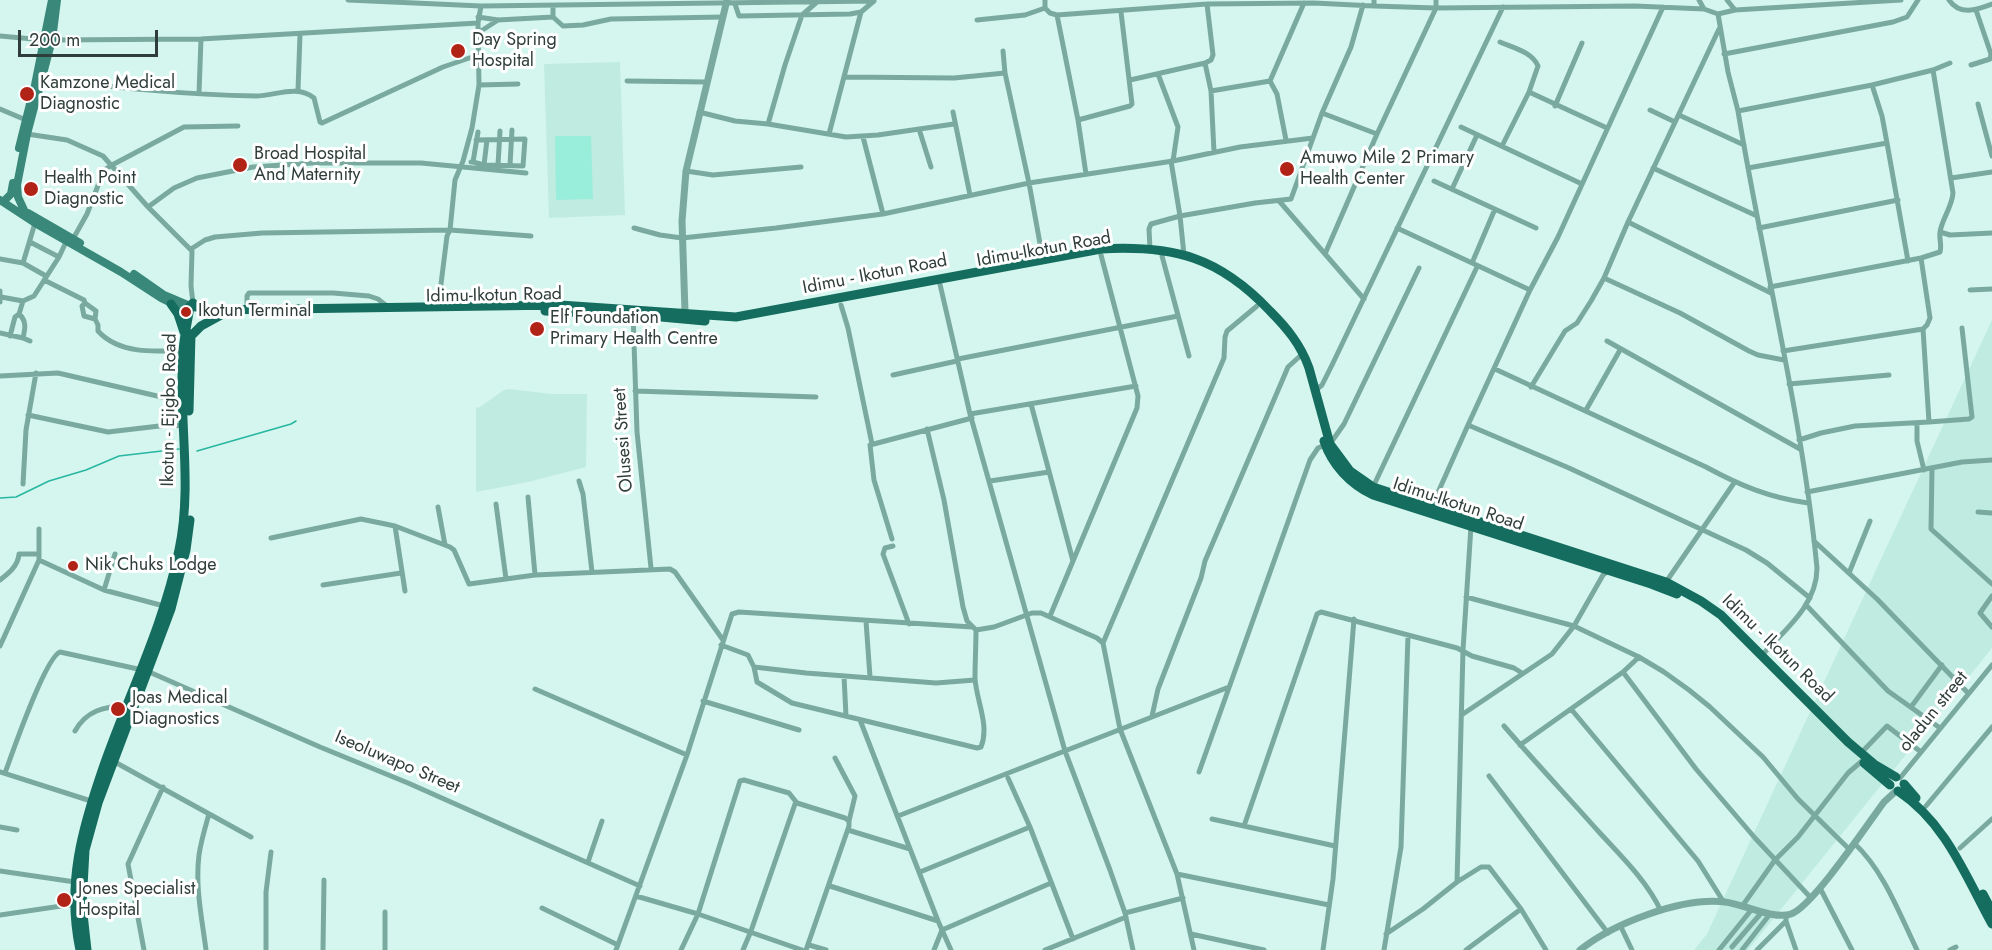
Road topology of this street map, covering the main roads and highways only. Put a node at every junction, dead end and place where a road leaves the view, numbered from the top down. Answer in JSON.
{"nodes":[{"id":1,"x":52,"y":0,"type":"edge"},
{"id":2,"x":57,"y":0,"type":"edge"},
{"id":3,"x":48,"y":41,"type":"junction"},
{"id":4,"x":7,"y":201,"type":"edge"},
{"id":5,"x":70,"y":240,"type":"junction"},
{"id":6,"x":939,"y":283,"type":"junction"},
{"id":7,"x":171,"y":304,"type":"junction"},
{"id":8,"x":192,"y":308,"type":"junction"},
{"id":9,"x":1262,"y":308,"type":"junction"},
{"id":10,"x":453,"y":310,"type":"junction"},
{"id":11,"x":633,"y":312,"type":"junction"},
{"id":12,"x":221,"y":315,"type":"junction"},
{"id":13,"x":188,"y":335,"type":"junction"},
{"id":14,"x":1328,"y":444,"type":"junction"},
{"id":15,"x":1610,"y":568,"type":"junction"},
{"id":16,"x":173,"y":592,"type":"junction"},
{"id":17,"x":144,"y":670,"type":"junction"},
{"id":18,"x":1861,"y":757,"type":"junction"},
{"id":19,"x":1896,"y":784,"type":"junction"},
{"id":20,"x":1992,"y":911,"type":"edge"},
{"id":21,"x":1992,"y":924,"type":"edge"},
{"id":22,"x":80,"y":950,"type":"edge"},
{"id":23,"x":87,"y":950,"type":"edge"}],
"edges":[{"from":1,"to":3,"type":"main road"},
{"from":2,"to":3,"type":"main road"},
{"from":3,"to":4,"type":"main road"},
{"from":3,"to":4,"type":"main road"},
{"from":4,"to":5,"type":"main road"},
{"from":4,"to":5,"type":"main road"},
{"from":5,"to":7,"type":"main road"},
{"from":5,"to":8,"type":"main road"},
{"from":6,"to":9,"type":"main road","name":"Idimu-Ikotun Road"},
{"from":6,"to":9,"type":"main road","name":"Idimu - Ikotun Road"},
{"from":6,"to":11,"type":"main road","name":"Idimu - Ikotun Road"},
{"from":6,"to":11,"type":"main road","name":"Idimu-Ikotun Road"},
{"from":7,"to":8,"type":"main road"},
{"from":7,"to":13,"type":"main road"},
{"from":8,"to":10,"type":"main road"},
{"from":8,"to":12,"type":"main road","name":"Idimu-Ikotun Road"},
{"from":8,"to":13,"type":"main road","name":"Ikotun - Ejigbo Road"},
{"from":9,"to":14,"type":"main road","name":"Idimu-Ikotun Road"},
{"from":9,"to":14,"type":"main road","name":"Idimu - Ikotun Road"},
{"from":10,"to":11,"type":"main road","name":"Idimu-Ikotun Road"},
{"from":10,"to":12,"type":"main road","name":"Idimu-Ikotun Road"},
{"from":12,"to":13,"type":"main road"},
{"from":13,"to":16,"type":"main road","name":"Ikotun - Ejigbo Road"},
{"from":13,"to":16,"type":"main road","name":"Ikotun - Ejigbo Road"},
{"from":14,"to":15,"type":"main road","name":"Idimu - Ikotun Road"},
{"from":14,"to":15,"type":"main road","name":"Idimu-Ikotun Road"},
{"from":15,"to":18,"type":"main road","name":"Idimu-Ikotun Road"},
{"from":15,"to":18,"type":"main road","name":"Idimu - Ikotun Road"},
{"from":16,"to":17,"type":"main road","name":"Ikotun - Ejigbo Road"},
{"from":16,"to":17,"type":"main road","name":"Ikotun - Ejigbo Road"},
{"from":17,"to":22,"type":"main road","name":"Ikotun - Ejigbo Road"},
{"from":17,"to":23,"type":"main road","name":"Ikotun - Ejigbo Road"},
{"from":18,"to":19,"type":"main road","name":"Idimu-Ikotun Road"},
{"from":19,"to":20,"type":"main road","name":"Idimu-Ikotun Road"},
{"from":19,"to":21,"type":"main road","name":"Idimu-Ikotun Road"}]}
